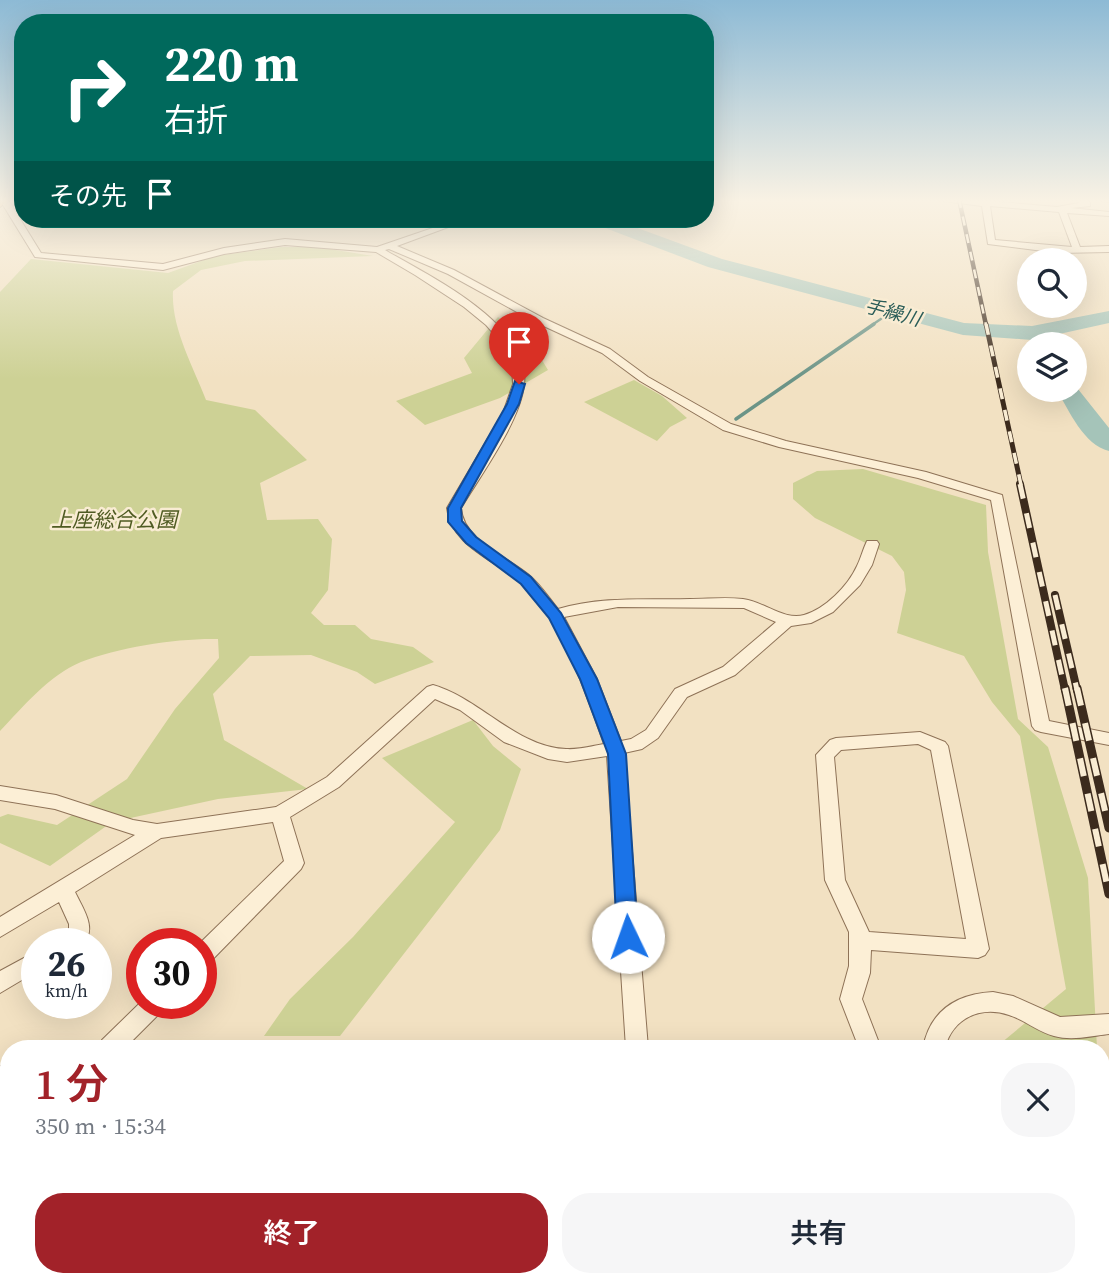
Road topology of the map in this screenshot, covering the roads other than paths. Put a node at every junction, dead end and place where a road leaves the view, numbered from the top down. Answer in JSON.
{"nodes":[{"id":1,"x":81,"y":259,"type":"edge"},
{"id":2,"x":189,"y":259,"type":"edge"},
{"id":3,"x":399,"y":259,"type":"edge"},
{"id":4,"x":413,"y":259,"type":"edge"},
{"id":5,"x":872,"y":544,"type":"dead end"},
{"id":6,"x":554,"y":615,"type":"junction"},
{"id":7,"x":787,"y":621,"type":"junction"},
{"id":8,"x":1109,"y":739,"type":"edge"},
{"id":9,"x":615,"y":750,"type":"junction"},
{"id":10,"x":0,"y":793,"type":"edge"},
{"id":11,"x":279,"y":814,"type":"junction"},
{"id":12,"x":156,"y":831,"type":"junction"},
{"id":13,"x":63,"y":889,"type":"junction"},
{"id":14,"x":0,"y":928,"type":"edge"},
{"id":15,"x":79,"y":928,"type":"edge"},
{"id":16,"x":217,"y":940,"type":"edge"},
{"id":17,"x":860,"y":940,"type":"junction"},
{"id":18,"x":21,"y":970,"type":"edge"},
{"id":19,"x":0,"y":983,"type":"edge"},
{"id":20,"x":139,"y":1019,"type":"edge"},
{"id":21,"x":1109,"y":1024,"type":"edge"},
{"id":22,"x":118,"y":1040,"type":"edge"},
{"id":23,"x":636,"y":1040,"type":"edge"},
{"id":24,"x":867,"y":1040,"type":"edge"},
{"id":25,"x":936,"y":1040,"type":"edge"}],
"edges":[{"from":1,"to":2,"type":"street"},
{"from":3,"to":6,"type":"street"},
{"from":4,"to":8,"type":"street"},
{"from":5,"to":7,"type":"street"},
{"from":6,"to":7,"type":"street"},
{"from":6,"to":9,"type":"street"},
{"from":7,"to":9,"type":"street"},
{"from":9,"to":11,"type":"street"},
{"from":9,"to":23,"type":"street"},
{"from":10,"to":12,"type":"street"},
{"from":11,"to":12,"type":"street"},
{"from":11,"to":16,"type":"street"},
{"from":12,"to":13,"type":"street"},
{"from":13,"to":14,"type":"street"},
{"from":13,"to":15,"type":"street"},
{"from":17,"to":17,"type":"street"},
{"from":17,"to":24,"type":"street"},
{"from":18,"to":19,"type":"street"},
{"from":20,"to":22,"type":"street"},
{"from":21,"to":25,"type":"street"}]}
